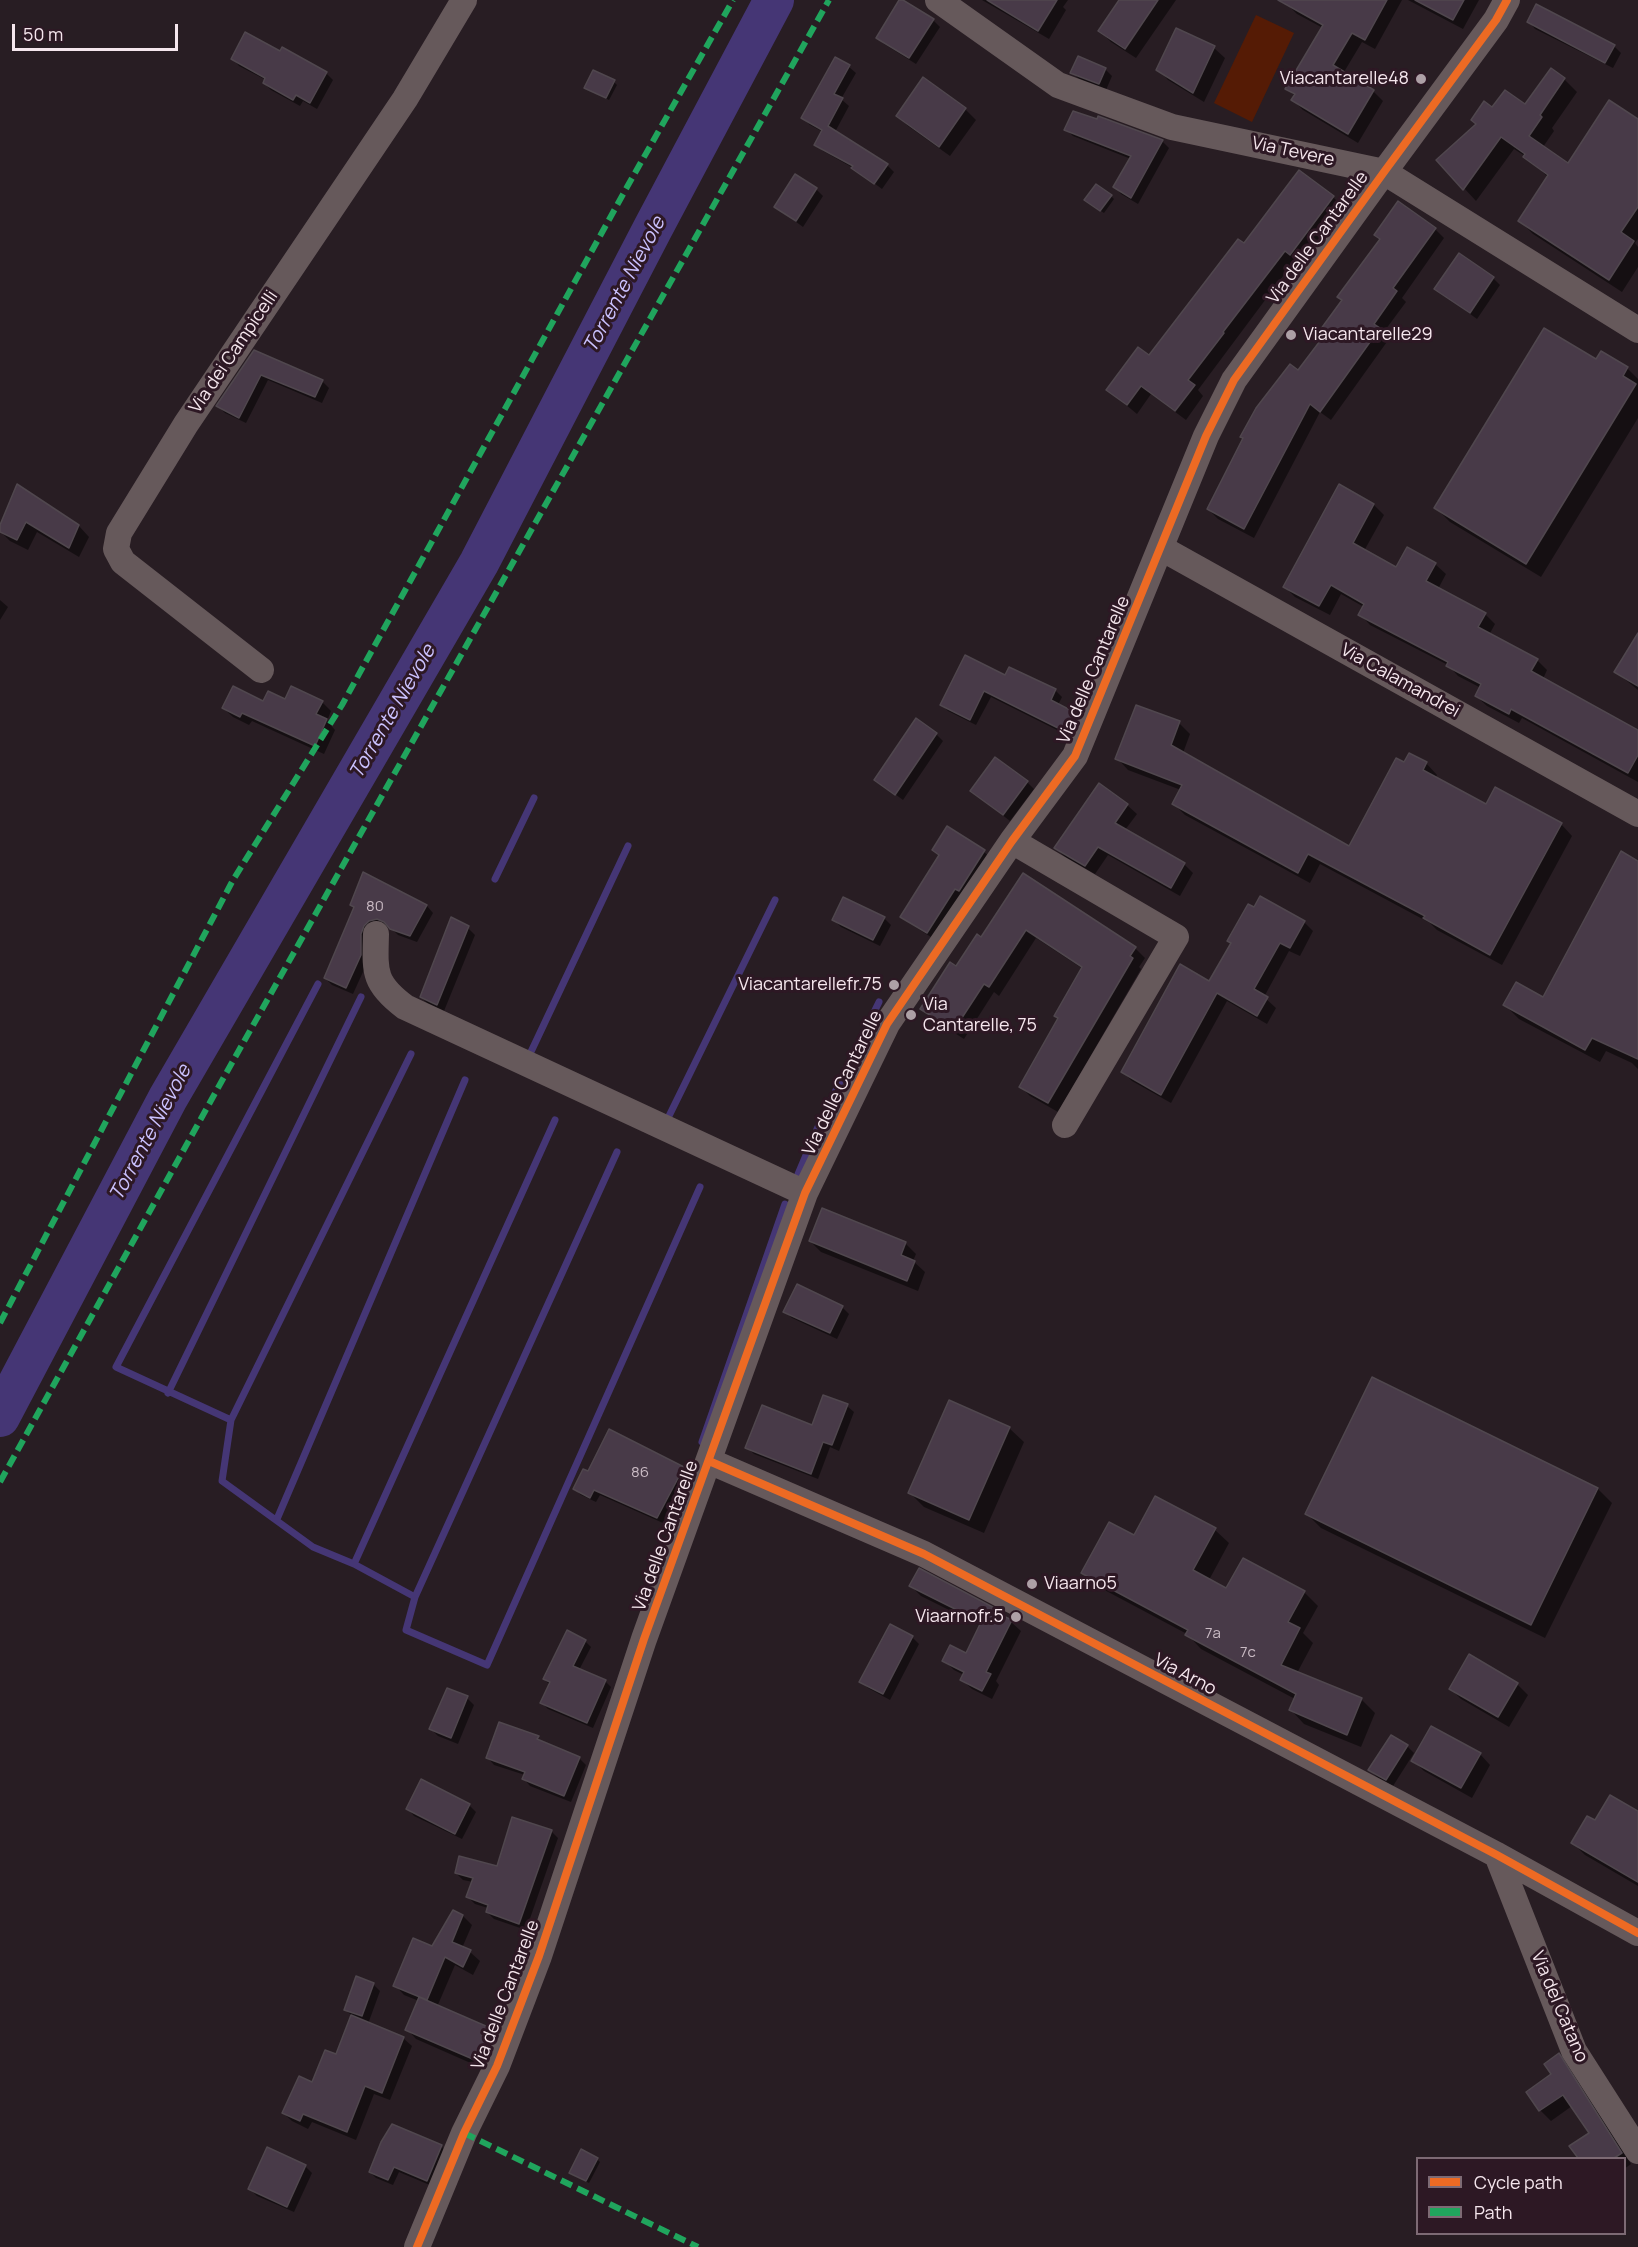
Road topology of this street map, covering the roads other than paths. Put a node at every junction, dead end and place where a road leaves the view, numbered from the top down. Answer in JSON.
{"nodes":[{"id":1,"x":464,"y":0,"type":"edge"},
{"id":2,"x":938,"y":0,"type":"edge"},
{"id":3,"x":1507,"y":0,"type":"edge"},
{"id":4,"x":1384,"y":172,"type":"junction"},
{"id":5,"x":1638,"y":330,"type":"edge"},
{"id":6,"x":1161,"y":548,"type":"junction"},
{"id":7,"x":261,"y":670,"type":"dead end"},
{"id":8,"x":1638,"y":814,"type":"edge"},
{"id":9,"x":1012,"y":841,"type":"junction"},
{"id":10,"x":376,"y":934,"type":"dead end"},
{"id":11,"x":1065,"y":1125,"type":"dead end"},
{"id":12,"x":805,"y":1193,"type":"junction"},
{"id":13,"x":709,"y":1461,"type":"junction"},
{"id":14,"x":1497,"y":1855,"type":"junction"},
{"id":15,"x":1638,"y":1933,"type":"edge"},
{"id":16,"x":1638,"y":2151,"type":"edge"},
{"id":17,"x":417,"y":2247,"type":"edge"}],
"edges":[{"from":1,"to":7,"type":"street","name":"Via dei Campicelli"},
{"from":2,"to":4,"type":"street","name":"Via Tevere"},
{"from":3,"to":4,"type":"street","name":"Via delle Cantarelle"},
{"from":4,"to":5,"type":"street","name":"Via Tevere"},
{"from":4,"to":6,"type":"street","name":"Via delle Cantarelle"},
{"from":6,"to":8,"type":"street","name":"Via Calamandrei"},
{"from":6,"to":9,"type":"street","name":"Via delle Cantarelle"},
{"from":9,"to":11,"type":"street"},
{"from":9,"to":12,"type":"street","name":"Via delle Cantarelle"},
{"from":10,"to":12,"type":"street"},
{"from":12,"to":13,"type":"street","name":"Via delle Cantarelle"},
{"from":13,"to":14,"type":"street","name":"Via Arno"},
{"from":13,"to":17,"type":"street","name":"Via delle Cantarelle"},
{"from":14,"to":15,"type":"street","name":"Via Arno"},
{"from":14,"to":16,"type":"street","name":"Via del Catano"}]}
